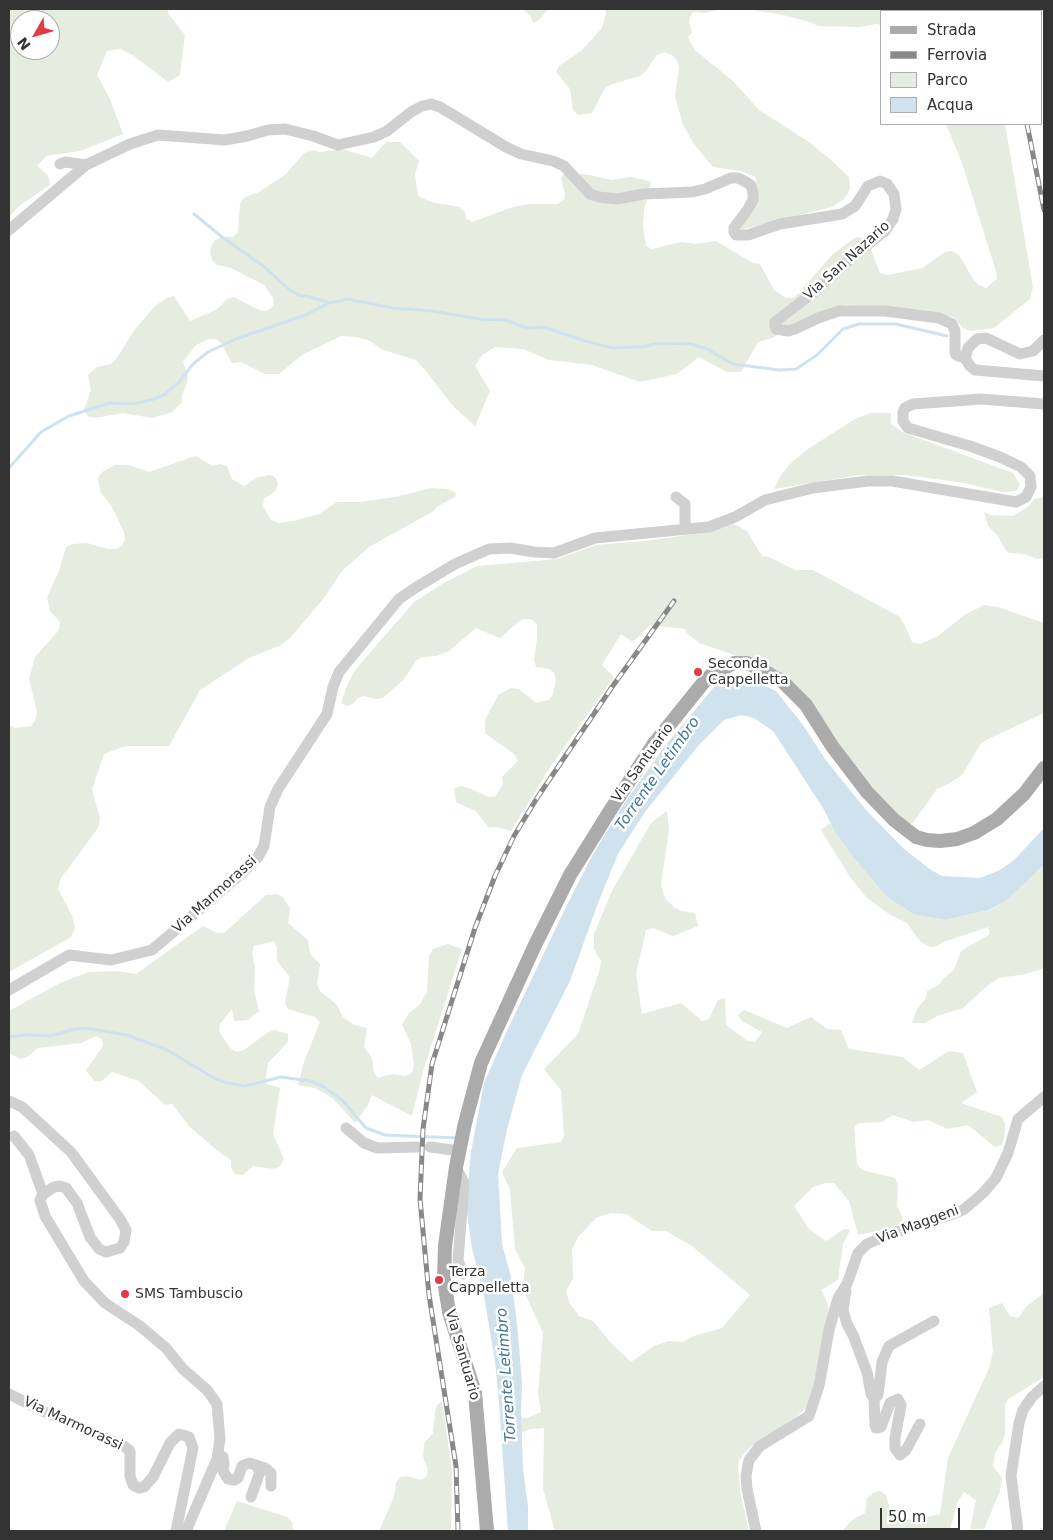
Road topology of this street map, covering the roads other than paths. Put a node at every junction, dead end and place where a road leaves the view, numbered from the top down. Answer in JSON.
{"nodes":[{"id":1,"x":60,"y":164,"type":"dead end"},
{"id":2,"x":86,"y":165,"type":"junction"},
{"id":3,"x":9,"y":230,"type":"edge"},
{"id":4,"x":1044,"y":340,"type":"edge"},
{"id":5,"x":965,"y":358,"type":"junction"},
{"id":6,"x":1044,"y":376,"type":"edge"},
{"id":7,"x":1044,"y":404,"type":"edge"},
{"id":8,"x":676,"y":497,"type":"dead end"},
{"id":9,"x":685,"y":529,"type":"junction"},
{"id":10,"x":1044,"y":768,"type":"edge"},
{"id":11,"x":9,"y":990,"type":"edge"},
{"id":12,"x":1044,"y":1096,"type":"edge"},
{"id":13,"x":9,"y":1102,"type":"edge"},
{"id":14,"x":346,"y":1128,"type":"dead end"},
{"id":15,"x":14,"y":1136,"type":"dead end"},
{"id":16,"x":417,"y":1147,"type":"dead end"},
{"id":17,"x":430,"y":1147,"type":"dead end"},
{"id":18,"x":460,"y":1150,"type":"junction"},
{"id":19,"x":456,"y":1167,"type":"junction"},
{"id":20,"x":43,"y":1194,"type":"junction"},
{"id":21,"x":464,"y":1274,"type":"dead end"},
{"id":22,"x":847,"y":1284,"type":"junction"},
{"id":23,"x":934,"y":1320,"type":"dead end"},
{"id":24,"x":1044,"y":1386,"type":"edge"},
{"id":25,"x":9,"y":1394,"type":"edge"},
{"id":26,"x":874,"y":1398,"type":"junction"},
{"id":27,"x":920,"y":1424,"type":"dead end"},
{"id":28,"x":218,"y":1454,"type":"junction"},
{"id":29,"x":256,"y":1465,"type":"junction"},
{"id":30,"x":271,"y":1486,"type":"dead end"},
{"id":31,"x":251,"y":1497,"type":"dead end"},
{"id":32,"x":176,"y":1531,"type":"edge"},
{"id":33,"x":186,"y":1531,"type":"edge"},
{"id":34,"x":487,"y":1531,"type":"edge"},
{"id":35,"x":756,"y":1531,"type":"edge"},
{"id":36,"x":1018,"y":1531,"type":"edge"}],
"edges":[{"from":1,"to":2,"type":"street"},
{"from":2,"to":3,"type":"street","name":"Via San Nazario"},
{"from":2,"to":5,"type":"street","name":"Via San Nazario"},
{"from":4,"to":5,"type":"street"},
{"from":5,"to":6,"type":"street"},
{"from":7,"to":9,"type":"street","name":"Via Marmorassi"},
{"from":8,"to":9,"type":"street"},
{"from":9,"to":11,"type":"street","name":"Via Marmorassi"},
{"from":10,"to":18,"type":"main road","name":"Via Santuario"},
{"from":12,"to":22,"type":"street","name":"Via Maggeni"},
{"from":13,"to":20,"type":"street"},
{"from":14,"to":16,"type":"street"},
{"from":15,"to":20,"type":"street"},
{"from":17,"to":18,"type":"street"},
{"from":18,"to":19,"type":"main road","name":"Via Santuario"},
{"from":19,"to":21,"type":"street"},
{"from":19,"to":34,"type":"main road","name":"Via Santuario"},
{"from":20,"to":28,"type":"street"},
{"from":22,"to":26,"type":"street","name":"Via Maggeni"},
{"from":22,"to":35,"type":"street","name":"Via Maggeni"},
{"from":23,"to":26,"type":"street","name":"Via Maggeni"},
{"from":24,"to":36,"type":"street"},
{"from":25,"to":32,"type":"street","name":"Via Marmorassi"},
{"from":26,"to":27,"type":"street","name":"Via Maggeni"},
{"from":28,"to":29,"type":"street"},
{"from":28,"to":33,"type":"street"},
{"from":29,"to":30,"type":"street"},
{"from":29,"to":31,"type":"street"}]}
